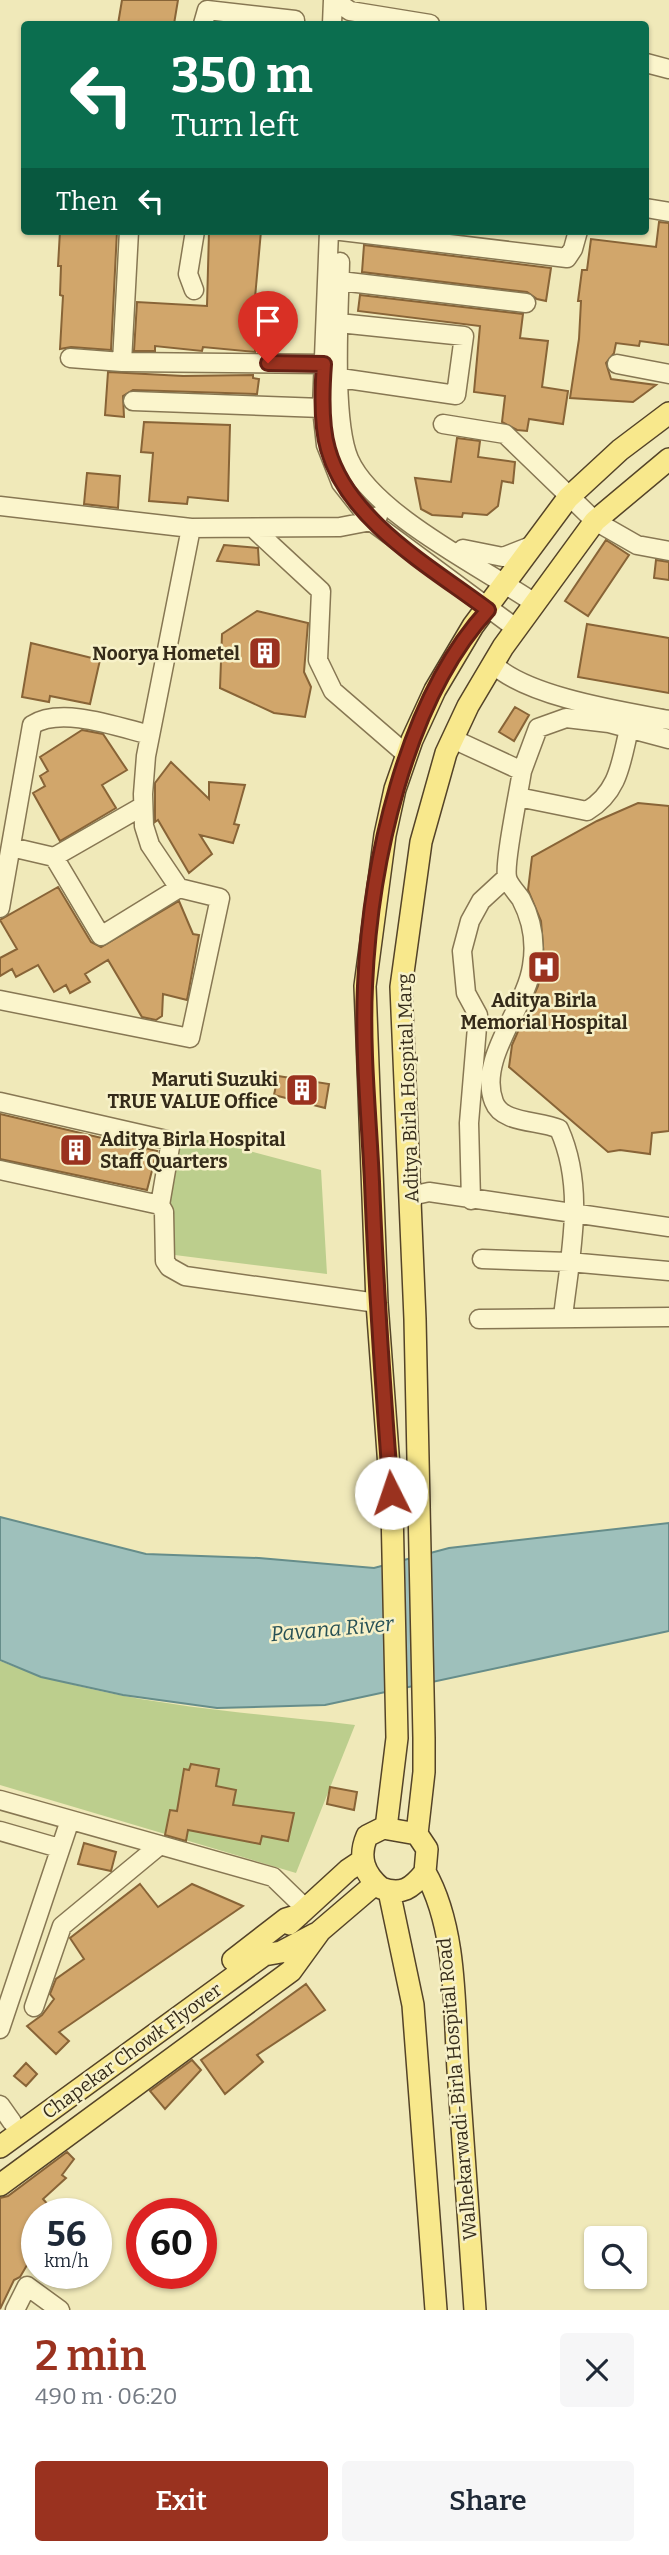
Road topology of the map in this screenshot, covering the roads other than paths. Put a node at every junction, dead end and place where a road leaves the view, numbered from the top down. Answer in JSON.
{"nodes":[{"id":1,"x":334,"y":0,"type":"edge"},
{"id":2,"x":350,"y":12,"type":"edge"},
{"id":3,"x":204,"y":21,"type":"edge"},
{"id":4,"x":295,"y":21,"type":"edge"},
{"id":5,"x":332,"y":21,"type":"edge"},
{"id":6,"x":410,"y":21,"type":"edge"},
{"id":7,"x":649,"y":64,"type":"edge"},
{"id":8,"x":669,"y":69,"type":"edge"},
{"id":9,"x":649,"y":209,"type":"edge"},
{"id":10,"x":669,"y":212,"type":"edge"},
{"id":11,"x":130,"y":235,"type":"edge"},
{"id":12,"x":194,"y":235,"type":"edge"},
{"id":13,"x":329,"y":235,"type":"edge"},
{"id":14,"x":341,"y":235,"type":"edge"},
{"id":15,"x":374,"y":235,"type":"edge"},
{"id":16,"x":577,"y":235,"type":"edge"},
{"id":17,"x":340,"y":281,"type":"junction"},
{"id":18,"x":194,"y":290,"type":"dead end"},
{"id":19,"x":526,"y":303,"type":"dead end"},
{"id":20,"x":339,"y":323,"type":"junction"},
{"id":21,"x":70,"y":358,"type":"dead end"},
{"id":22,"x":122,"y":362,"type":"junction"},
{"id":23,"x":324,"y":364,"type":"junction"},
{"id":24,"x":617,"y":364,"type":"dead end"},
{"id":25,"x":669,"y":374,"type":"edge"},
{"id":26,"x":340,"y":378,"type":"junction"},
{"id":27,"x":133,"y":401,"type":"dead end"},
{"id":28,"x":322,"y":408,"type":"junction"},
{"id":29,"x":669,"y":413,"type":"edge"},
{"id":30,"x":443,"y":424,"type":"dead end"},
{"id":31,"x":669,"y":459,"type":"edge"},
{"id":32,"x":568,"y":498,"type":"junction"},
{"id":33,"x":0,"y":506,"type":"edge"},
{"id":34,"x":391,"y":508,"type":"junction"},
{"id":35,"x":371,"y":521,"type":"junction"},
{"id":36,"x":595,"y":521,"type":"junction"},
{"id":37,"x":191,"y":528,"type":"junction"},
{"id":38,"x":253,"y":528,"type":"junction"},
{"id":39,"x":443,"y":544,"type":"junction"},
{"id":40,"x":531,"y":546,"type":"junction"},
{"id":41,"x":669,"y":551,"type":"edge"},
{"id":42,"x":505,"y":583,"type":"junction"},
{"id":43,"x":533,"y":602,"type":"junction"},
{"id":44,"x":488,"y":610,"type":"junction"},
{"id":45,"x":517,"y":629,"type":"junction"},
{"id":46,"x":493,"y":664,"type":"junction"},
{"id":47,"x":669,"y":720,"type":"edge"},
{"id":48,"x":629,"y":729,"type":"junction"},
{"id":49,"x":150,"y":735,"type":"junction"},
{"id":50,"x":453,"y":739,"type":"junction"},
{"id":51,"x":669,"y":739,"type":"edge"},
{"id":52,"x":407,"y":755,"type":"junction"},
{"id":53,"x":522,"y":771,"type":"junction"},
{"id":54,"x":518,"y":797,"type":"junction"},
{"id":55,"x":143,"y":806,"type":"junction"},
{"id":56,"x":10,"y":847,"type":"junction"},
{"id":57,"x":54,"y":857,"type":"junction"},
{"id":58,"x":507,"y":877,"type":"junction"},
{"id":59,"x":179,"y":888,"type":"junction"},
{"id":60,"x":0,"y":908,"type":"edge"},
{"id":61,"x":0,"y":1000,"type":"edge"},
{"id":62,"x":0,"y":1102,"type":"edge"},
{"id":63,"x":0,"y":1170,"type":"edge"},
{"id":64,"x":411,"y":1196,"type":"junction"},
{"id":65,"x":471,"y":1200,"type":"junction"},
{"id":66,"x":160,"y":1206,"type":"junction"},
{"id":67,"x":576,"y":1213,"type":"junction"},
{"id":68,"x":669,"y":1227,"type":"edge"},
{"id":69,"x":482,"y":1259,"type":"dead end"},
{"id":70,"x":569,"y":1262,"type":"junction"},
{"id":71,"x":669,"y":1271,"type":"edge"},
{"id":72,"x":377,"y":1303,"type":"junction"},
{"id":73,"x":563,"y":1317,"type":"junction"},
{"id":74,"x":669,"y":1317,"type":"edge"},
{"id":75,"x":479,"y":1319,"type":"dead end"},
{"id":76,"x":390,"y":1478,"type":"junction"},
{"id":77,"x":418,"y":1478,"type":"junction"},
{"id":78,"x":0,"y":1800,"type":"edge"},
{"id":79,"x":69,"y":1819,"type":"junction"},
{"id":80,"x":386,"y":1828,"type":"junction"},
{"id":81,"x":0,"y":1831,"type":"edge"},
{"id":82,"x":417,"y":1834,"type":"junction"},
{"id":83,"x":160,"y":1845,"type":"junction"},
{"id":84,"x":59,"y":1848,"type":"junction"},
{"id":85,"x":363,"y":1860,"type":"junction"},
{"id":86,"x":425,"y":1872,"type":"junction"},
{"id":87,"x":382,"y":1888,"type":"junction"},
{"id":88,"x":302,"y":1911,"type":"junction"},
{"id":89,"x":320,"y":1931,"type":"junction"},
{"id":90,"x":264,"y":1955,"type":"junction"},
{"id":91,"x":34,"y":2007,"type":"dead end"},
{"id":92,"x":0,"y":2029,"type":"edge"},
{"id":93,"x":4,"y":2119,"type":"edge"},
{"id":94,"x":0,"y":2147,"type":"edge"},
{"id":95,"x":0,"y":2185,"type":"edge"},
{"id":96,"x":15,"y":2310,"type":"edge"},
{"id":97,"x":60,"y":2310,"type":"edge"},
{"id":98,"x":436,"y":2310,"type":"edge"},
{"id":99,"x":475,"y":2310,"type":"edge"}],
"edges":[{"from":1,"to":2,"type":"street"},
{"from":1,"to":5,"type":"street"},
{"from":2,"to":6,"type":"street"},
{"from":3,"to":4,"type":"street"},
{"from":7,"to":8,"type":"street"},
{"from":9,"to":10,"type":"street"},
{"from":11,"to":22,"type":"street"},
{"from":12,"to":18,"type":"street"},
{"from":13,"to":23,"type":"street"},
{"from":14,"to":17,"type":"street"},
{"from":15,"to":16,"type":"street"},
{"from":17,"to":19,"type":"street"},
{"from":17,"to":20,"type":"street"},
{"from":20,"to":26,"type":"street"},
{"from":20,"to":26,"type":"street"},
{"from":21,"to":22,"type":"street"},
{"from":22,"to":23,"type":"street"},
{"from":23,"to":28,"type":"street"},
{"from":24,"to":25,"type":"street"},
{"from":26,"to":34,"type":"street"},
{"from":27,"to":28,"type":"street"},
{"from":28,"to":35,"type":"street"},
{"from":29,"to":32,"type":"main road","name":"Aditya Birla Hospital Marg"},
{"from":30,"to":32,"type":"street"},
{"from":31,"to":36,"type":"main road","name":"Aditya Birla Hospital Marg"},
{"from":32,"to":36,"type":"street"},
{"from":32,"to":40,"type":"main road","name":"Aditya Birla Hospital Marg"},
{"from":33,"to":37,"type":"street"},
{"from":34,"to":35,"type":"street"},
{"from":34,"to":39,"type":"street"},
{"from":35,"to":38,"type":"street"},
{"from":35,"to":44,"type":"street"},
{"from":36,"to":41,"type":"street"},
{"from":36,"to":43,"type":"main road","name":"Aditya Birla Hospital Marg"},
{"from":37,"to":38,"type":"street"},
{"from":37,"to":49,"type":"street"},
{"from":38,"to":52,"type":"street"},
{"from":39,"to":40,"type":"street"},
{"from":39,"to":42,"type":"street"},
{"from":40,"to":42,"type":"main road","name":"Aditya Birla Hospital Marg"},
{"from":42,"to":43,"type":"street"},
{"from":42,"to":44,"type":"main road","name":"Aditya Birla Hospital Marg"},
{"from":43,"to":45,"type":"main road","name":"Aditya Birla Hospital Marg"},
{"from":44,"to":45,"type":"street"},
{"from":44,"to":52,"type":"main road","name":"Aditya Birla Hospital Marg"},
{"from":45,"to":46,"type":"main road","name":"Aditya Birla Hospital Marg"},
{"from":46,"to":47,"type":"street"},
{"from":46,"to":50,"type":"main road","name":"Aditya Birla Hospital Marg"},
{"from":48,"to":51,"type":"street"},
{"from":48,"to":53,"type":"street"},
{"from":48,"to":54,"type":"street"},
{"from":49,"to":55,"type":"street"},
{"from":49,"to":56,"type":"street"},
{"from":50,"to":53,"type":"street"},
{"from":50,"to":64,"type":"main road","name":"Aditya Birla Hospital Marg"},
{"from":52,"to":72,"type":"main road","name":"Aditya Birla Hospital Marg"},
{"from":53,"to":54,"type":"street"},
{"from":54,"to":58,"type":"street"},
{"from":55,"to":57,"type":"street"},
{"from":55,"to":59,"type":"street"},
{"from":56,"to":57,"type":"street"},
{"from":56,"to":60,"type":"street"},
{"from":57,"to":59,"type":"street"},
{"from":58,"to":65,"type":"street"},
{"from":58,"to":67,"type":"street"},
{"from":59,"to":61,"type":"street"},
{"from":62,"to":66,"type":"street"},
{"from":63,"to":66,"type":"street"},
{"from":64,"to":65,"type":"street"},
{"from":64,"to":77,"type":"main road","name":"Aditya Birla Hospital Marg"},
{"from":65,"to":67,"type":"street"},
{"from":66,"to":72,"type":"street"},
{"from":67,"to":68,"type":"street"},
{"from":67,"to":70,"type":"street"},
{"from":69,"to":70,"type":"street"},
{"from":70,"to":71,"type":"street"},
{"from":70,"to":73,"type":"street"},
{"from":72,"to":76,"type":"main road","name":"Aditya Birla Hospital Marg"},
{"from":73,"to":74,"type":"street"},
{"from":73,"to":75,"type":"street"},
{"from":76,"to":77,"type":"main road"},
{"from":76,"to":80,"type":"main road","name":"Aditya Birla Hospital Marg"},
{"from":77,"to":82,"type":"main road","name":"Aditya Birla Hospital Marg"},
{"from":78,"to":79,"type":"street"},
{"from":79,"to":83,"type":"street"},
{"from":79,"to":84,"type":"street"},
{"from":80,"to":82,"type":"main road"},
{"from":80,"to":85,"type":"main road"},
{"from":81,"to":84,"type":"street"},
{"from":82,"to":86,"type":"main road"},
{"from":83,"to":88,"type":"street"},
{"from":83,"to":91,"type":"street"},
{"from":84,"to":92,"type":"street"},
{"from":85,"to":87,"type":"main road"},
{"from":85,"to":88,"type":"main road"},
{"from":86,"to":87,"type":"main road"},
{"from":86,"to":99,"type":"main road","name":"Walhekarwadi-Birla Hospital Road"},
{"from":87,"to":89,"type":"main road"},
{"from":87,"to":98,"type":"main road","name":"Walhekarwadi-Birla Hospital Road"},
{"from":88,"to":90,"type":"main road","name":"Chapekar Chowk Flyover"},
{"from":88,"to":93,"type":"main road"},
{"from":89,"to":90,"type":"main road","name":"Chapekar Chowk Flyover"},
{"from":89,"to":95,"type":"main road"},
{"from":90,"to":94,"type":"main road","name":"Chapekar Chowk Flyover"},
{"from":96,"to":97,"type":"street"}]}
